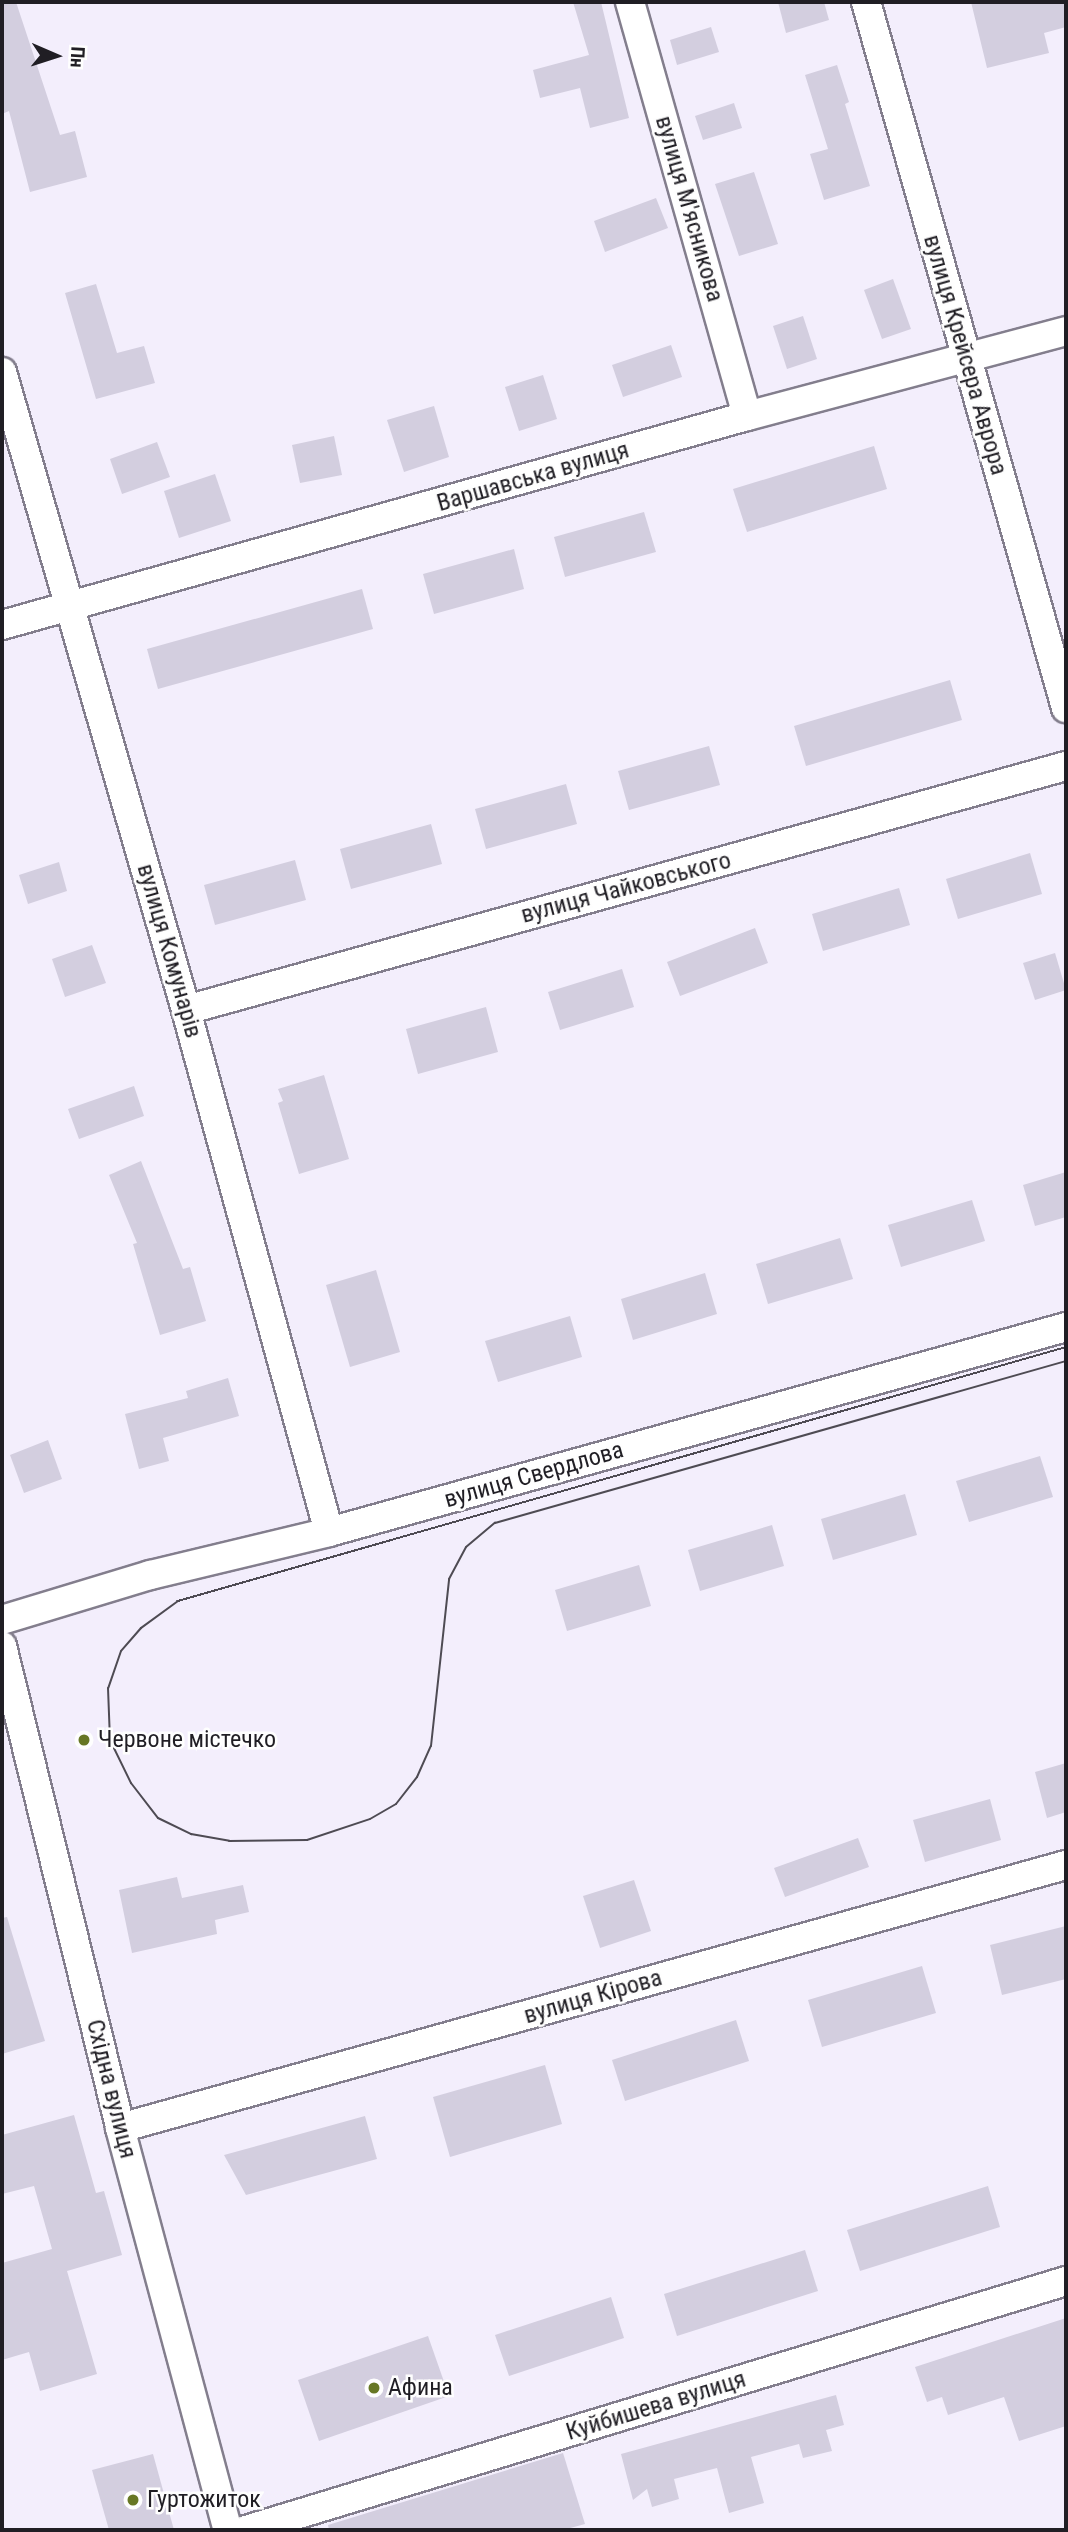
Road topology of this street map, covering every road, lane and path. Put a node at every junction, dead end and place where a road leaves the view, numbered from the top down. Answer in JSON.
{"nodes":[{"id":1,"x":630,"y":2,"type":"edge"},
{"id":2,"x":866,"y":2,"type":"edge"},
{"id":3,"x":1066,"y":331,"type":"edge"},
{"id":4,"x":965,"y":357,"type":"junction"},
{"id":5,"x":2,"y":372,"type":"edge"},
{"id":6,"x":747,"y":416,"type":"junction"},
{"id":7,"x":71,"y":608,"type":"junction"},
{"id":8,"x":2,"y":625,"type":"edge"},
{"id":9,"x":1066,"y":708,"type":"edge"},
{"id":10,"x":1066,"y":766,"type":"edge"},
{"id":11,"x":186,"y":1010,"type":"junction"},
{"id":12,"x":1066,"y":1327,"type":"edge"},
{"id":13,"x":328,"y":1532,"type":"junction"},
{"id":14,"x":2,"y":1620,"type":"edge"},
{"id":15,"x":2,"y":1646,"type":"edge"},
{"id":16,"x":1066,"y":1866,"type":"edge"},
{"id":17,"x":120,"y":2128,"type":"junction"},
{"id":18,"x":1066,"y":2281,"type":"edge"},
{"id":19,"x":228,"y":2530,"type":"edge"},
{"id":20,"x":246,"y":2530,"type":"edge"}],
"edges":[{"from":1,"to":6,"type":"street","name":"вулиця М'ясникова"},
{"from":2,"to":4,"type":"street","name":"вулиця Крейсера Аврора"},
{"from":3,"to":4,"type":"street","name":"Варшавська вулиця"},
{"from":4,"to":6,"type":"street","name":"Варшавська вулиця"},
{"from":4,"to":9,"type":"street","name":"вулиця Крейсера Аврора"},
{"from":5,"to":7,"type":"street","name":"вулиця Комунарів"},
{"from":6,"to":7,"type":"street","name":"Варшавська вулиця"},
{"from":7,"to":8,"type":"street","name":"Варшавська вулиця"},
{"from":7,"to":11,"type":"street","name":"вулиця Комунарів"},
{"from":10,"to":11,"type":"street","name":"вулиця Чайковського"},
{"from":11,"to":13,"type":"street","name":"вулиця Комунарів"},
{"from":12,"to":13,"type":"street","name":"вулиця Свердлова"},
{"from":13,"to":14,"type":"street","name":"вулиця Свердлова"},
{"from":15,"to":17,"type":"street","name":"Східна вулиця"},
{"from":16,"to":17,"type":"street","name":"вулиця Кірова"},
{"from":17,"to":19,"type":"street","name":"Східна вулиця"},
{"from":18,"to":20,"type":"street","name":"Куйбишева вулиця"}]}
